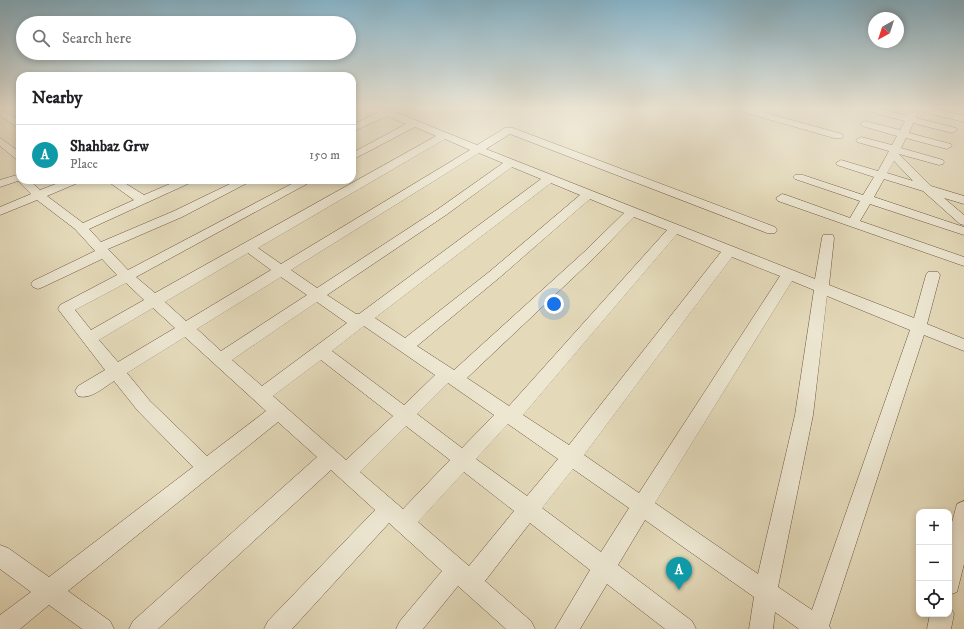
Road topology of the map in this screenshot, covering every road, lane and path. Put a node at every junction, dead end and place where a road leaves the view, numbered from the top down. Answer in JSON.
{"nodes":[{"id":1,"x":12,"y":137,"type":"edge"},
{"id":2,"x":388,"y":137,"type":"edge"},
{"id":3,"x":441,"y":137,"type":"edge"},
{"id":4,"x":451,"y":137,"type":"edge"},
{"id":5,"x":496,"y":137,"type":"edge"},
{"id":6,"x":529,"y":137,"type":"edge"},
{"id":7,"x":901,"y":137,"type":"edge"},
{"id":8,"x":915,"y":137,"type":"edge"},
{"id":9,"x":861,"y":140,"type":"dead end"},
{"id":10,"x":947,"y":146,"type":"dead end"},
{"id":11,"x":16,"y":147,"type":"edge"},
{"id":12,"x":478,"y":148,"type":"junction"},
{"id":13,"x":894,"y":152,"type":"junction"},
{"id":14,"x":356,"y":155,"type":"edge"},
{"id":15,"x":511,"y":162,"type":"junction"},
{"id":16,"x":939,"y":162,"type":"dead end"},
{"id":17,"x":841,"y":163,"type":"dead end"},
{"id":18,"x":880,"y":175,"type":"junction"},
{"id":19,"x":16,"y":178,"type":"edge"},
{"id":20,"x":550,"y":178,"type":"junction"},
{"id":21,"x":799,"y":178,"type":"dead end"},
{"id":22,"x":0,"y":184,"type":"edge"},
{"id":23,"x":26,"y":184,"type":"edge"},
{"id":24,"x":66,"y":184,"type":"edge"},
{"id":25,"x":118,"y":184,"type":"edge"},
{"id":26,"x":178,"y":184,"type":"edge"},
{"id":27,"x":239,"y":184,"type":"edge"},
{"id":28,"x":300,"y":184,"type":"edge"},
{"id":29,"x":927,"y":189,"type":"junction"},
{"id":30,"x":588,"y":194,"type":"junction"},
{"id":31,"x":38,"y":196,"type":"junction"},
{"id":32,"x":782,"y":198,"type":"dead end"},
{"id":33,"x":144,"y":200,"type":"junction"},
{"id":34,"x":868,"y":200,"type":"junction"},
{"id":35,"x":964,"y":200,"type":"edge"},
{"id":36,"x":0,"y":211,"type":"edge"},
{"id":37,"x":632,"y":212,"type":"junction"},
{"id":38,"x":964,"y":221,"type":"edge"},
{"id":39,"x":852,"y":223,"type":"junction"},
{"id":40,"x":81,"y":228,"type":"junction"},
{"id":41,"x":675,"y":229,"type":"junction"},
{"id":42,"x":771,"y":230,"type":"dead end"},
{"id":43,"x":964,"y":231,"type":"edge"},
{"id":44,"x":828,"y":238,"type":"dead end"},
{"id":45,"x":249,"y":248,"type":"junction"},
{"id":46,"x":101,"y":250,"type":"junction"},
{"id":47,"x":729,"y":251,"type":"junction"},
{"id":48,"x":964,"y":262,"type":"edge"},
{"id":49,"x":281,"y":270,"type":"junction"},
{"id":50,"x":789,"y":274,"type":"junction"},
{"id":51,"x":126,"y":275,"type":"junction"},
{"id":52,"x":933,"y":275,"type":"dead end"},
{"id":53,"x":38,"y":284,"type":"dead end"},
{"id":54,"x":821,"y":287,"type":"junction"},
{"id":55,"x":318,"y":295,"type":"junction"},
{"id":56,"x":155,"y":301,"type":"junction"},
{"id":57,"x":359,"y":321,"type":"junction"},
{"id":58,"x":919,"y":326,"type":"junction"},
{"id":59,"x":187,"y":328,"type":"junction"},
{"id":60,"x":89,"y":338,"type":"junction"},
{"id":61,"x":964,"y":345,"type":"edge"},
{"id":62,"x":406,"y":346,"type":"junction"},
{"id":63,"x":320,"y":350,"type":"junction"},
{"id":64,"x":221,"y":359,"type":"junction"},
{"id":65,"x":115,"y":373,"type":"junction"},
{"id":66,"x":451,"y":376,"type":"junction"},
{"id":67,"x":84,"y":391,"type":"dead end"},
{"id":68,"x":261,"y":396,"type":"junction"},
{"id":69,"x":279,"y":411,"type":"junction"},
{"id":70,"x":509,"y":415,"type":"junction"},
{"id":71,"x":405,"y":416,"type":"junction"},
{"id":72,"x":331,"y":457,"type":"junction"},
{"id":73,"x":571,"y":457,"type":"junction"},
{"id":74,"x":462,"y":460,"type":"junction"},
{"id":75,"x":206,"y":468,"type":"junction"},
{"id":76,"x":347,"y":472,"type":"junction"},
{"id":77,"x":641,"y":507,"type":"junction"},
{"id":78,"x":528,"y":510,"type":"junction"},
{"id":79,"x":396,"y":516,"type":"junction"},
{"id":80,"x":963,"y":519,"type":"edge"},
{"id":81,"x":0,"y":556,"type":"edge"},
{"id":82,"x":604,"y":568,"type":"junction"},
{"id":83,"x":463,"y":576,"type":"junction"},
{"id":84,"x":950,"y":581,"type":"edge"},
{"id":85,"x":50,"y":590,"type":"junction"},
{"id":86,"x":766,"y":592,"type":"junction"},
{"id":87,"x":941,"y":617,"type":"edge"},
{"id":88,"x":818,"y":628,"type":"edge"},
{"id":89,"x":1,"y":629,"type":"edge"},
{"id":90,"x":102,"y":629,"type":"edge"},
{"id":91,"x":141,"y":629,"type":"edge"},
{"id":92,"x":276,"y":629,"type":"edge"},
{"id":93,"x":408,"y":629,"type":"edge"},
{"id":94,"x":523,"y":629,"type":"edge"},
{"id":95,"x":567,"y":629,"type":"edge"},
{"id":96,"x":684,"y":629,"type":"edge"},
{"id":97,"x":761,"y":629,"type":"edge"},
{"id":98,"x":939,"y":629,"type":"edge"}],
"edges":[{"from":1,"to":11,"type":"street"},
{"from":2,"to":14,"type":"street"},
{"from":3,"to":45,"type":"street"},
{"from":4,"to":12,"type":"street"},
{"from":5,"to":12,"type":"street"},
{"from":6,"to":42,"type":"street"},
{"from":7,"to":13,"type":"street"},
{"from":8,"to":10,"type":"street"},
{"from":9,"to":13,"type":"street"},
{"from":12,"to":15,"type":"street"},
{"from":12,"to":49,"type":"street"},
{"from":13,"to":16,"type":"street"},
{"from":13,"to":18,"type":"street"},
{"from":13,"to":29,"type":"street"},
{"from":15,"to":20,"type":"street"},
{"from":15,"to":55,"type":"street"},
{"from":17,"to":18,"type":"street"},
{"from":18,"to":29,"type":"street"},
{"from":18,"to":34,"type":"street"},
{"from":19,"to":22,"type":"street"},
{"from":20,"to":30,"type":"street"},
{"from":20,"to":57,"type":"street"},
{"from":21,"to":34,"type":"street"},
{"from":23,"to":31,"type":"street"},
{"from":24,"to":31,"type":"street"},
{"from":25,"to":33,"type":"street"},
{"from":26,"to":33,"type":"street"},
{"from":27,"to":46,"type":"street"},
{"from":28,"to":51,"type":"street"},
{"from":29,"to":35,"type":"street"},
{"from":29,"to":38,"type":"street"},
{"from":30,"to":37,"type":"street"},
{"from":30,"to":62,"type":"street"},
{"from":31,"to":36,"type":"street"},
{"from":31,"to":40,"type":"street"},
{"from":32,"to":39,"type":"street"},
{"from":33,"to":40,"type":"street"},
{"from":34,"to":39,"type":"street"},
{"from":34,"to":43,"type":"street"},
{"from":37,"to":41,"type":"street"},
{"from":37,"to":66,"type":"street"},
{"from":39,"to":48,"type":"street"},
{"from":40,"to":46,"type":"street"},
{"from":41,"to":47,"type":"street"},
{"from":41,"to":70,"type":"street"},
{"from":44,"to":54,"type":"street"},
{"from":45,"to":49,"type":"street"},
{"from":45,"to":56,"type":"street"},
{"from":46,"to":51,"type":"street"},
{"from":46,"to":53,"type":"street"},
{"from":47,"to":50,"type":"street"},
{"from":47,"to":73,"type":"street"},
{"from":49,"to":55,"type":"street"},
{"from":49,"to":59,"type":"street"},
{"from":50,"to":54,"type":"street"},
{"from":50,"to":77,"type":"street"},
{"from":51,"to":56,"type":"street"},
{"from":51,"to":60,"type":"street"},
{"from":52,"to":58,"type":"street"},
{"from":54,"to":58,"type":"street"},
{"from":54,"to":86,"type":"street"},
{"from":55,"to":57,"type":"street"},
{"from":55,"to":64,"type":"street"},
{"from":56,"to":59,"type":"street"},
{"from":56,"to":60,"type":"street"},
{"from":57,"to":62,"type":"street"},
{"from":57,"to":63,"type":"street"},
{"from":58,"to":61,"type":"street"},
{"from":58,"to":88,"type":"street"},
{"from":59,"to":64,"type":"street"},
{"from":59,"to":65,"type":"street"},
{"from":60,"to":65,"type":"street"},
{"from":62,"to":66,"type":"street"},
{"from":63,"to":68,"type":"street"},
{"from":63,"to":71,"type":"street"},
{"from":64,"to":68,"type":"street"},
{"from":65,"to":67,"type":"street"},
{"from":65,"to":75,"type":"street"},
{"from":66,"to":70,"type":"street"},
{"from":66,"to":71,"type":"street"},
{"from":68,"to":69,"type":"street"},
{"from":69,"to":72,"type":"street"},
{"from":69,"to":75,"type":"street"},
{"from":70,"to":73,"type":"street"},
{"from":70,"to":74,"type":"street"},
{"from":71,"to":74,"type":"street"},
{"from":71,"to":76,"type":"street"},
{"from":72,"to":76,"type":"street"},
{"from":72,"to":91,"type":"street"},
{"from":73,"to":77,"type":"street"},
{"from":73,"to":78,"type":"street"},
{"from":74,"to":78,"type":"street"},
{"from":74,"to":79,"type":"street"},
{"from":75,"to":85,"type":"street"},
{"from":76,"to":79,"type":"street"},
{"from":77,"to":82,"type":"street"},
{"from":77,"to":86,"type":"street"},
{"from":78,"to":82,"type":"street"},
{"from":78,"to":83,"type":"street"},
{"from":79,"to":83,"type":"street"},
{"from":79,"to":92,"type":"street"},
{"from":80,"to":84,"type":"street"},
{"from":81,"to":85,"type":"street"},
{"from":82,"to":95,"type":"street"},
{"from":82,"to":96,"type":"street"},
{"from":83,"to":93,"type":"street"},
{"from":83,"to":94,"type":"street"},
{"from":85,"to":89,"type":"street"},
{"from":85,"to":90,"type":"street"},
{"from":86,"to":88,"type":"street"},
{"from":86,"to":97,"type":"street"},
{"from":87,"to":98,"type":"street"}]}
